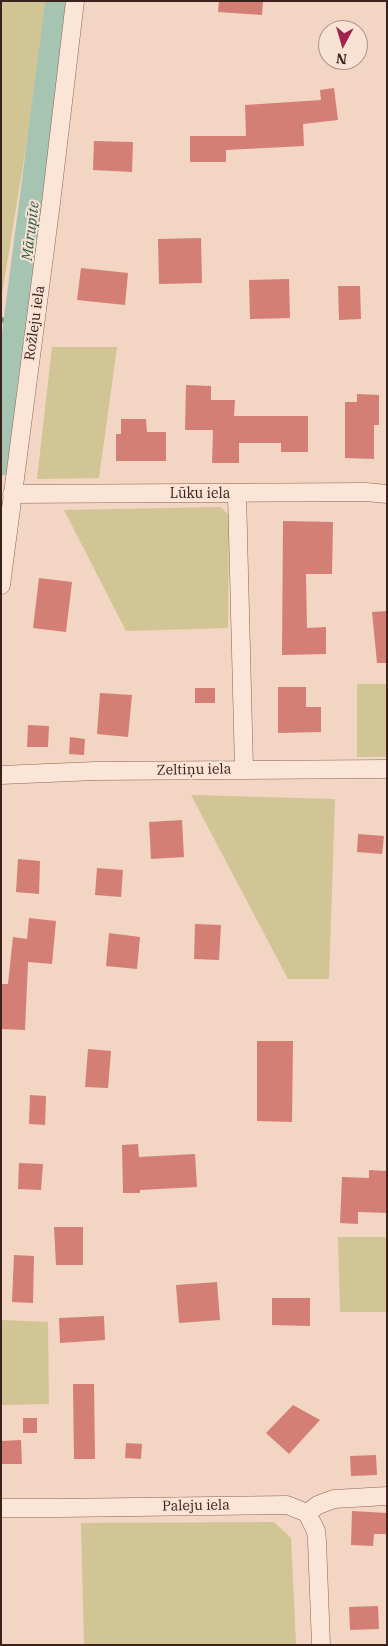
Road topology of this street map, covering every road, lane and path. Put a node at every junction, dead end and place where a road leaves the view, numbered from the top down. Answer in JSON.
{"nodes":[{"id":1,"x":75,"y":1,"type":"edge"},
{"id":2,"x":12,"y":494,"type":"junction"},
{"id":3,"x":238,"y":494,"type":"junction"},
{"id":4,"x":387,"y":494,"type":"edge"},
{"id":5,"x":1,"y":585,"type":"edge"},
{"id":6,"x":387,"y":769,"type":"edge"},
{"id":7,"x":244,"y":770,"type":"junction"},
{"id":8,"x":1,"y":775,"type":"edge"},
{"id":9,"x":387,"y":1496,"type":"edge"},
{"id":10,"x":1,"y":1508,"type":"edge"},
{"id":11,"x":307,"y":1513,"type":"junction"},
{"id":12,"x":321,"y":1645,"type":"edge"}],
"edges":[{"from":1,"to":2,"type":"street","name":"Rožleju iela"},
{"from":2,"to":3,"type":"street","name":"Lūku iela"},
{"from":2,"to":5,"type":"street","name":"Rožleju iela"},
{"from":3,"to":4,"type":"street","name":"Lūku iela"},
{"from":3,"to":7,"type":"street"},
{"from":6,"to":7,"type":"street","name":"Zeltiņu iela"},
{"from":7,"to":8,"type":"street","name":"Zeltiņu iela"},
{"from":9,"to":11,"type":"street"},
{"from":10,"to":11,"type":"street","name":"Paleju iela"},
{"from":11,"to":12,"type":"street"}]}
